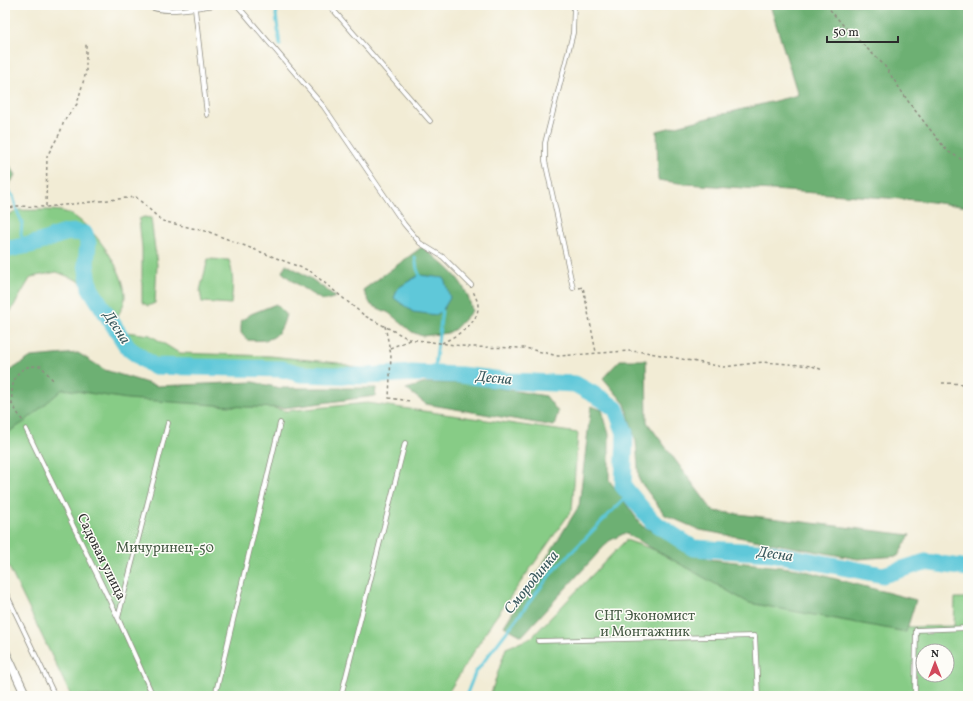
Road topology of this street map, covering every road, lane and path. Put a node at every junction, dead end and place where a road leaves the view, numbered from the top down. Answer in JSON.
{"nodes":[{"id":1,"x":146,"y":5,"type":"edge"},
{"id":2,"x":215,"y":5,"type":"edge"},
{"id":3,"x":237,"y":5,"type":"edge"},
{"id":4,"x":329,"y":5,"type":"edge"},
{"id":5,"x":574,"y":5,"type":"edge"},
{"id":6,"x":826,"y":5,"type":"edge"},
{"id":7,"x":195,"y":9,"type":"junction"},
{"id":8,"x":86,"y":42,"type":"dead end"},
{"id":9,"x":207,"y":116,"type":"dead end"},
{"id":10,"x":430,"y":121,"type":"dead end"},
{"id":11,"x":968,"y":163,"type":"edge"},
{"id":12,"x":46,"y":207,"type":"junction"},
{"id":13,"x":5,"y":210,"type":"edge"},
{"id":14,"x":471,"y":285,"type":"joint"},
{"id":15,"x":573,"y":288,"type":"joint"},
{"id":16,"x":385,"y":326,"type":"junction"},
{"id":17,"x":412,"y":340,"type":"junction"},
{"id":18,"x":441,"y":344,"type":"junction"},
{"id":19,"x":390,"y":348,"type":"junction"},
{"id":20,"x":596,"y":353,"type":"junction"},
{"id":21,"x":823,"y":370,"type":"dead end"},
{"id":22,"x":54,"y":380,"type":"dead end"},
{"id":23,"x":942,"y":383,"type":"dead end"},
{"id":24,"x":968,"y":384,"type":"edge"},
{"id":25,"x":410,"y":401,"type":"dead end"},
{"id":26,"x":12,"y":404,"type":"junction"},
{"id":27,"x":5,"y":407,"type":"edge"},
{"id":28,"x":168,"y":423,"type":"dead end"},
{"id":29,"x":280,"y":423,"type":"dead end"},
{"id":30,"x":26,"y":429,"type":"joint"},
{"id":31,"x":405,"y":443,"type":"dead end"},
{"id":32,"x":5,"y":591,"type":"edge"},
{"id":33,"x":118,"y":618,"type":"junction"},
{"id":34,"x":968,"y":628,"type":"edge"},
{"id":35,"x":538,"y":641,"type":"dead end"},
{"id":36,"x":5,"y":651,"type":"edge"},
{"id":37,"x":26,"y":696,"type":"edge"},
{"id":38,"x":55,"y":696,"type":"edge"},
{"id":39,"x":153,"y":696,"type":"edge"},
{"id":40,"x":215,"y":696,"type":"edge"},
{"id":41,"x":341,"y":696,"type":"edge"},
{"id":42,"x":758,"y":696,"type":"edge"},
{"id":43,"x":915,"y":696,"type":"edge"}],
"edges":[{"from":1,"to":7,"type":"lane"},
{"from":2,"to":7,"type":"lane"},
{"from":3,"to":14,"type":"lane"},
{"from":4,"to":10,"type":"lane"},
{"from":5,"to":15,"type":"lane"},
{"from":6,"to":11,"type":"path"},
{"from":7,"to":9,"type":"lane"},
{"from":8,"to":12,"type":"path"},
{"from":12,"to":13,"type":"path"},
{"from":12,"to":16,"type":"path"},
{"from":14,"to":18,"type":"path"},
{"from":15,"to":20,"type":"path"},
{"from":16,"to":17,"type":"path"},
{"from":16,"to":19,"type":"path"},
{"from":17,"to":18,"type":"path"},
{"from":17,"to":19,"type":"path"},
{"from":18,"to":20,"type":"path"},
{"from":19,"to":25,"type":"path"},
{"from":20,"to":21,"type":"path"},
{"from":22,"to":26,"type":"path"},
{"from":23,"to":24,"type":"path"},
{"from":26,"to":27,"type":"path"},
{"from":26,"to":30,"type":"path"},
{"from":28,"to":33,"type":"lane"},
{"from":29,"to":40,"type":"lane"},
{"from":30,"to":33,"type":"lane","name":"Садовая улица"},
{"from":31,"to":41,"type":"lane"},
{"from":32,"to":38,"type":"lane"},
{"from":33,"to":39,"type":"lane","name":"Садовая улица"},
{"from":34,"to":43,"type":"lane"},
{"from":35,"to":42,"type":"lane"},
{"from":36,"to":37,"type":"street"}]}
